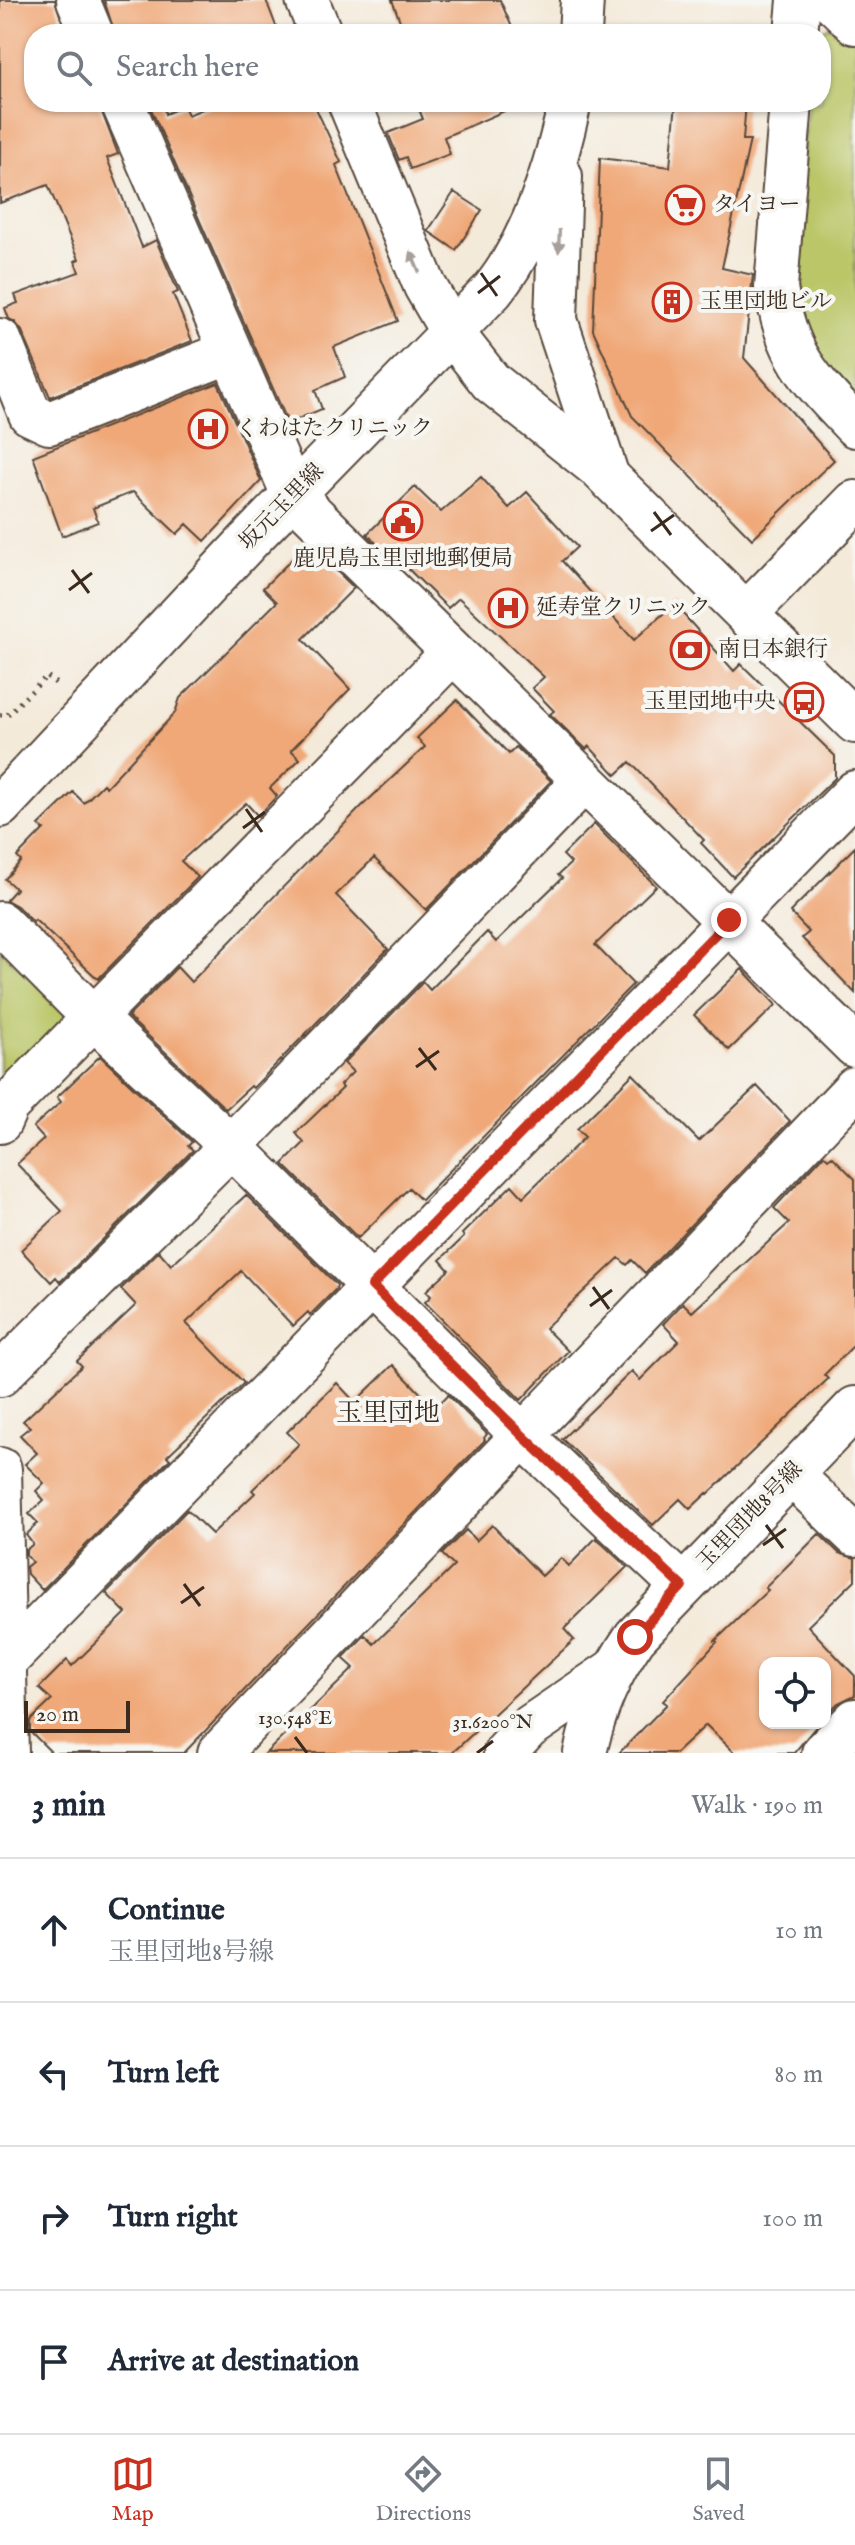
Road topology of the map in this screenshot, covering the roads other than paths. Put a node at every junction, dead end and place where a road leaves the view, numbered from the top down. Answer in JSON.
{"nodes":[{"id":1,"x":78,"y":0,"type":"edge"},
{"id":2,"x":307,"y":0,"type":"edge"},
{"id":3,"x":582,"y":0,"type":"edge"},
{"id":4,"x":799,"y":0,"type":"edge"},
{"id":5,"x":831,"y":0,"type":"edge"},
{"id":6,"x":855,"y":23,"type":"edge"},
{"id":7,"x":88,"y":24,"type":"edge"},
{"id":8,"x":317,"y":24,"type":"edge"},
{"id":9,"x":581,"y":24,"type":"edge"},
{"id":10,"x":797,"y":24,"type":"edge"},
{"id":11,"x":126,"y":112,"type":"edge"},
{"id":12,"x":353,"y":112,"type":"edge"},
{"id":13,"x":790,"y":112,"type":"edge"},
{"id":14,"x":566,"y":118,"type":"edge"},
{"id":15,"x":451,"y":331,"type":"junction"},
{"id":16,"x":0,"y":340,"type":"edge"},
{"id":17,"x":230,"y":352,"type":"junction"},
{"id":18,"x":855,"y":426,"type":"edge"},
{"id":19,"x":609,"y":478,"type":"junction"},
{"id":20,"x":293,"y":495,"type":"junction"},
{"id":21,"x":855,"y":502,"type":"edge"},
{"id":22,"x":746,"y":614,"type":"junction"},
{"id":23,"x":453,"y":652,"type":"junction"},
{"id":24,"x":855,"y":722,"type":"edge"},
{"id":25,"x":584,"y":781,"type":"junction"},
{"id":26,"x":855,"y":792,"type":"edge"},
{"id":27,"x":0,"y":806,"type":"edge"},
{"id":28,"x":729,"y":920,"type":"junction"},
{"id":29,"x":0,"y":923,"type":"edge"},
{"id":30,"x":95,"y":1019,"type":"junction"},
{"id":31,"x":855,"y":1046,"type":"edge"},
{"id":32,"x":855,"y":1088,"type":"edge"},
{"id":33,"x":0,"y":1122,"type":"edge"},
{"id":34,"x":231,"y":1146,"type":"junction"},
{"id":35,"x":372,"y":1286,"type":"junction"},
{"id":36,"x":0,"y":1375,"type":"edge"},
{"id":37,"x":855,"y":1408,"type":"edge"},
{"id":38,"x":523,"y":1436,"type":"junction"},
{"id":39,"x":0,"y":1469,"type":"edge"},
{"id":40,"x":791,"y":1474,"type":"junction"},
{"id":41,"x":855,"y":1535,"type":"edge"},
{"id":42,"x":682,"y":1586,"type":"junction"},
{"id":43,"x":5,"y":1662,"type":"junction"},
{"id":44,"x":612,"y":1671,"type":"junction"},
{"id":45,"x":855,"y":1720,"type":"edge"},
{"id":46,"x":7,"y":1753,"type":"edge"},
{"id":47,"x":219,"y":1753,"type":"edge"},
{"id":48,"x":505,"y":1753,"type":"edge"},
{"id":49,"x":585,"y":1753,"type":"edge"},
{"id":50,"x":823,"y":1753,"type":"edge"}],
"edges":[{"from":1,"to":7,"type":"street"},
{"from":2,"to":8,"type":"street"},
{"from":3,"to":9,"type":"street"},
{"from":4,"to":10,"type":"street"},
{"from":5,"to":6,"type":"street"},
{"from":11,"to":17,"type":"street"},
{"from":15,"to":12,"type":"street","one_way":true},
{"from":13,"to":18,"type":"street"},
{"from":14,"to":15,"type":"street","name":"坂元玉里線"},
{"from":14,"to":19,"type":"street","one_way":true},
{"from":15,"to":19,"type":"street"},
{"from":15,"to":20,"type":"street","name":"坂元玉里線"},
{"from":16,"to":17,"type":"street"},
{"from":17,"to":20,"type":"street"},
{"from":19,"to":22,"type":"street"},
{"from":20,"to":23,"type":"street"},
{"from":20,"to":27,"type":"street","name":"坂元玉里線"},
{"from":21,"to":22,"type":"street"},
{"from":22,"to":24,"type":"street"},
{"from":23,"to":25,"type":"street"},
{"from":23,"to":30,"type":"street"},
{"from":25,"to":28,"type":"street"},
{"from":25,"to":34,"type":"street"},
{"from":26,"to":28,"type":"street"},
{"from":28,"to":31,"type":"street"},
{"from":28,"to":35,"type":"street"},
{"from":29,"to":30,"type":"street"},
{"from":30,"to":33,"type":"street"},
{"from":30,"to":34,"type":"street"},
{"from":32,"to":38,"type":"street"},
{"from":34,"to":35,"type":"street"},
{"from":34,"to":36,"type":"street"},
{"from":35,"to":38,"type":"street"},
{"from":35,"to":43,"type":"street"},
{"from":37,"to":40,"type":"street","name":"玉里団地8号線"},
{"from":38,"to":42,"type":"street"},
{"from":38,"to":47,"type":"street"},
{"from":39,"to":43,"type":"street"},
{"from":40,"to":41,"type":"street"},
{"from":40,"to":42,"type":"street","name":"玉里団地8号線"},
{"from":42,"to":44,"type":"street","name":"玉里団地8号線"},
{"from":43,"to":46,"type":"street"},
{"from":44,"to":48,"type":"street"},
{"from":44,"to":49,"type":"street","name":"玉里団地8号線"},
{"from":45,"to":50,"type":"street"}]}
